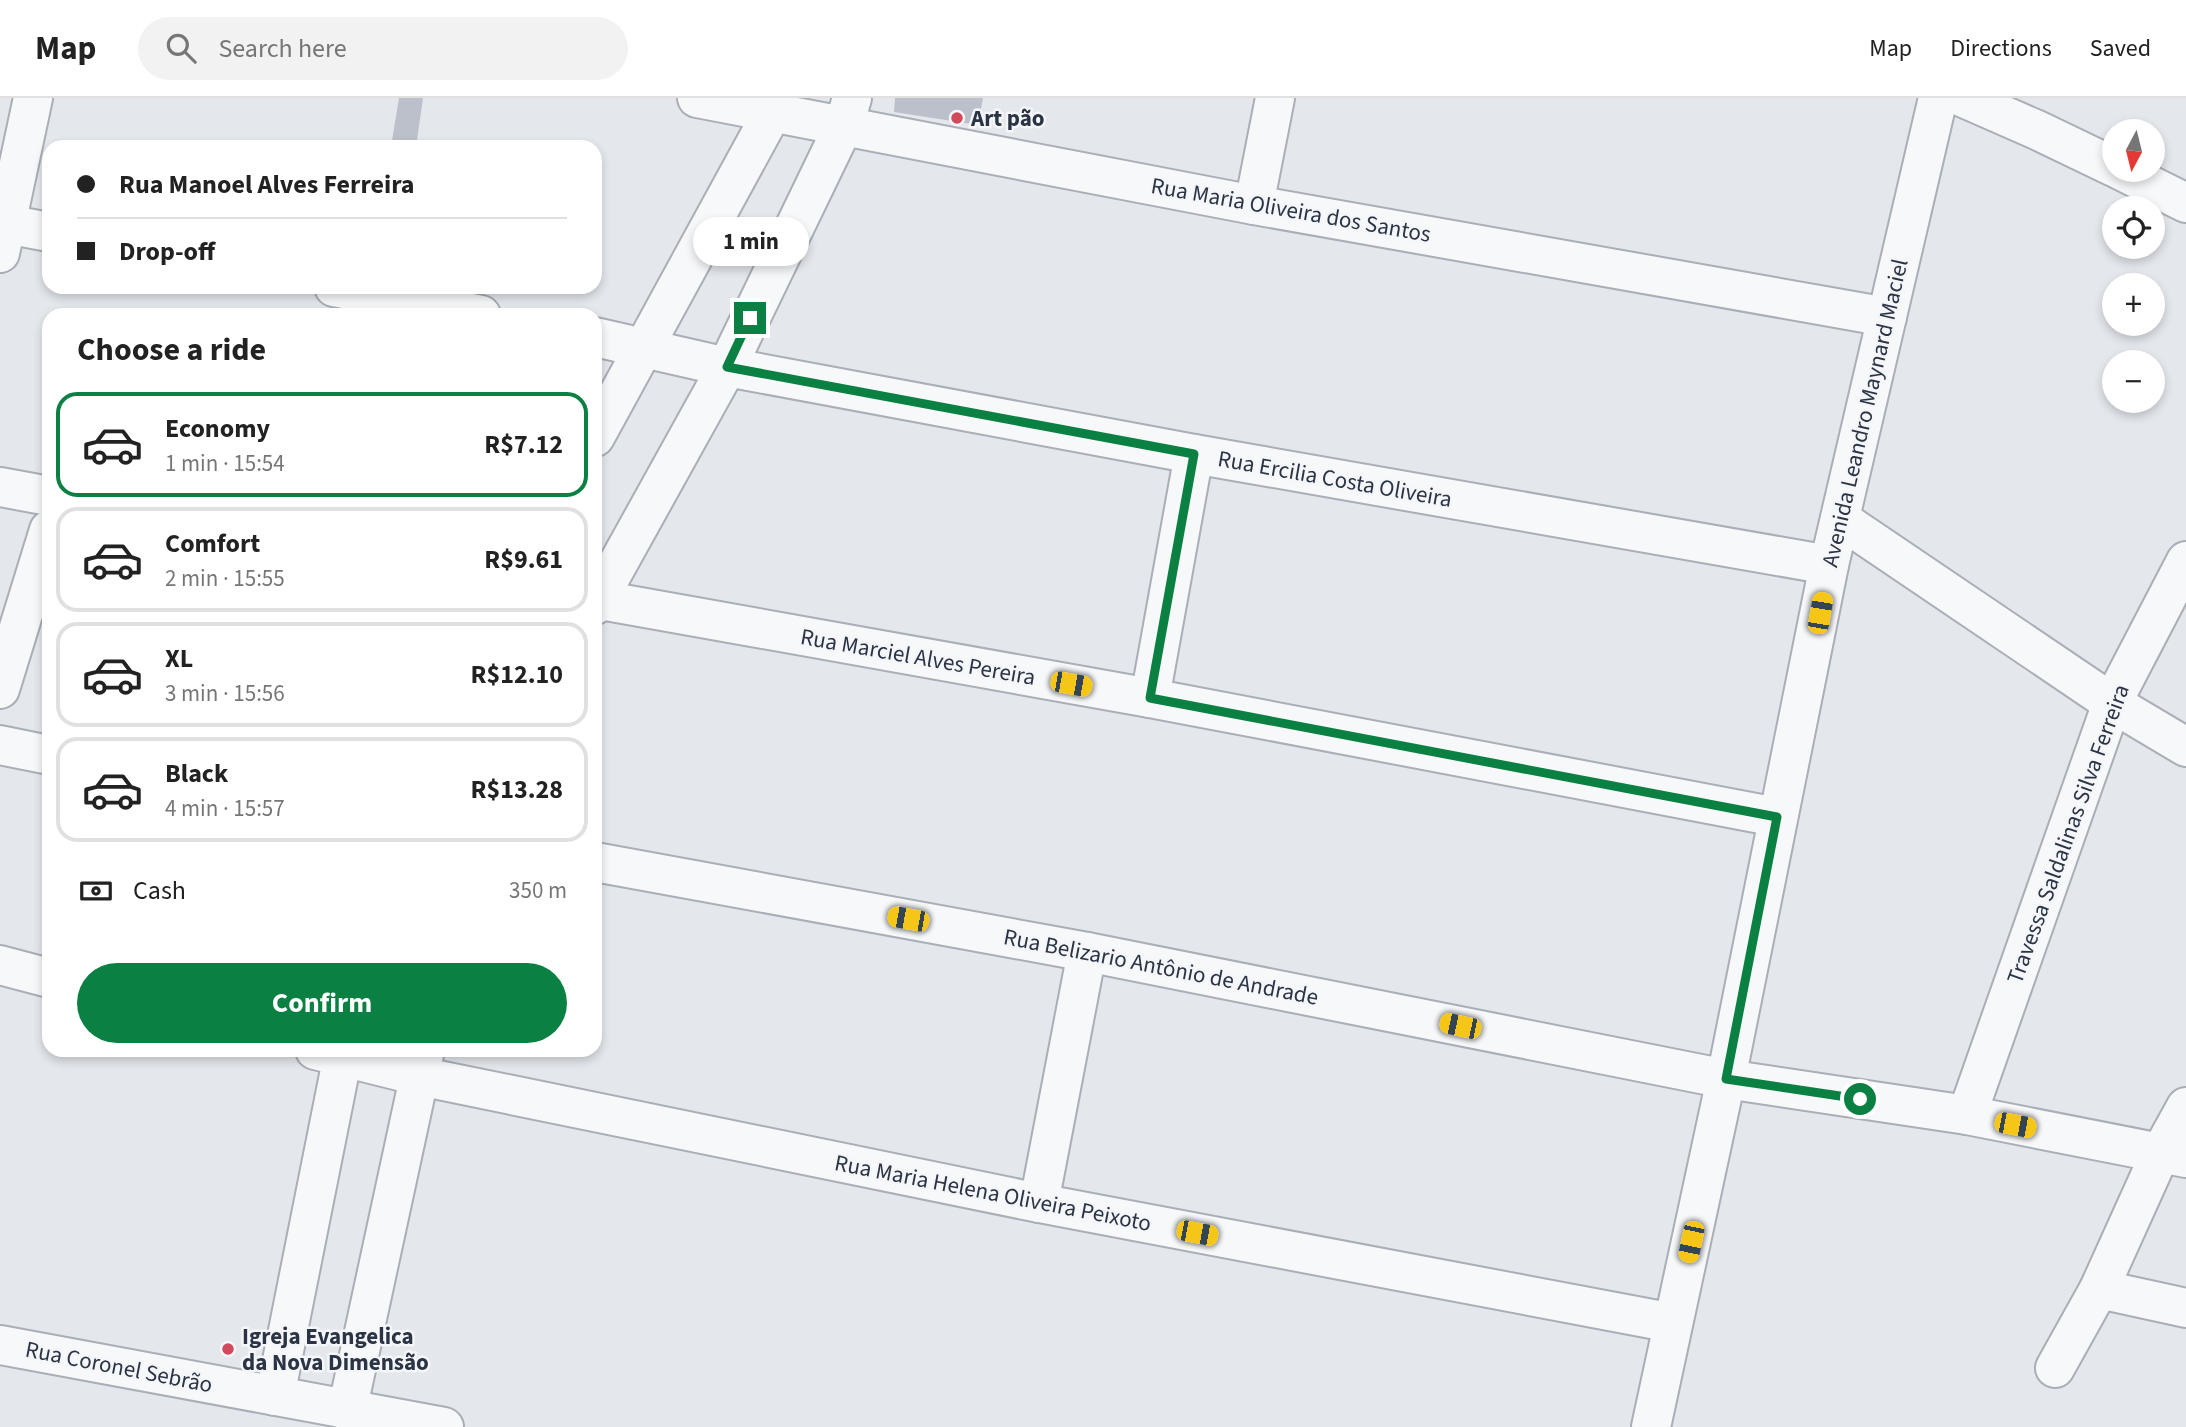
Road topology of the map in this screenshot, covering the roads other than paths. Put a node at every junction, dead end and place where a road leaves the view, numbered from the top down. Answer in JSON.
{"nodes":[{"id":1,"x":33,"y":98,"type":"edge"},
{"id":2,"x":697,"y":98,"type":"edge"},
{"id":3,"x":1275,"y":98,"type":"edge"},
{"id":4,"x":1938,"y":98,"type":"edge"},
{"id":5,"x":1964,"y":98,"type":"edge"},
{"id":6,"x":774,"y":105,"type":"edge"},
{"id":7,"x":848,"y":112,"type":"edge"},
{"id":8,"x":2102,"y":161,"type":"edge"},
{"id":9,"x":2145,"y":182,"type":"edge"},
{"id":10,"x":2186,"y":202,"type":"edge"},
{"id":11,"x":1254,"y":205,"type":"junction"},
{"id":12,"x":42,"y":232,"type":"edge"},
{"id":13,"x":2,"y":233,"type":"edge"},
{"id":14,"x":371,"y":294,"type":"edge"},
{"id":15,"x":444,"y":308,"type":"edge"},
{"id":16,"x":1887,"y":317,"type":"junction"},
{"id":17,"x":602,"y":338,"type":"edge"},
{"id":18,"x":643,"y":346,"type":"junction"},
{"id":19,"x":727,"y":367,"type":"junction"},
{"id":20,"x":602,"y":424,"type":"edge"},
{"id":21,"x":1194,"y":454,"type":"junction"},
{"id":22,"x":0,"y":487,"type":"edge"},
{"id":23,"x":42,"y":495,"type":"edge"},
{"id":24,"x":1840,"y":519,"type":"junction"},
{"id":25,"x":42,"y":553,"type":"edge"},
{"id":26,"x":2186,"y":561,"type":"edge"},
{"id":27,"x":1829,"y":565,"type":"junction"},
{"id":28,"x":602,"y":591,"type":"edge"},
{"id":29,"x":602,"y":603,"type":"edge"},
{"id":30,"x":0,"y":689,"type":"edge"},
{"id":31,"x":1150,"y":698,"type":"junction"},
{"id":32,"x":2112,"y":703,"type":"junction"},
{"id":33,"x":0,"y":745,"type":"edge"},
{"id":34,"x":2186,"y":747,"type":"edge"},
{"id":35,"x":42,"y":754,"type":"edge"},
{"id":36,"x":1777,"y":817,"type":"junction"},
{"id":37,"x":602,"y":863,"type":"edge"},
{"id":38,"x":1087,"y":951,"type":"junction"},
{"id":39,"x":0,"y":965,"type":"edge"},
{"id":40,"x":42,"y":976,"type":"edge"},
{"id":41,"x":333,"y":1057,"type":"edge"},
{"id":42,"x":374,"y":1057,"type":"edge"},
{"id":43,"x":422,"y":1063,"type":"edge"},
{"id":44,"x":1726,"y":1079,"type":"junction"},
{"id":45,"x":2186,"y":1107,"type":"edge"},
{"id":46,"x":1967,"y":1115,"type":"junction"},
{"id":47,"x":2173,"y":1156,"type":"edge"},
{"id":48,"x":1039,"y":1203,"type":"junction"},
{"id":49,"x":2099,"y":1289,"type":"junction"},
{"id":50,"x":2186,"y":1308,"type":"edge"},
{"id":51,"x":1673,"y":1323,"type":"junction"},
{"id":52,"x":0,"y":1345,"type":"edge"},
{"id":53,"x":2055,"y":1368,"type":"dead end"},
{"id":54,"x":275,"y":1396,"type":"junction"},
{"id":55,"x":347,"y":1410,"type":"junction"},
{"id":56,"x":444,"y":1427,"type":"edge"},
{"id":57,"x":1651,"y":1427,"type":"edge"}],
"edges":[{"from":1,"to":13,"type":"street"},
{"from":2,"to":6,"type":"street","name":"Rua Maria Oliveira dos Santos"},
{"from":3,"to":11,"type":"street"},
{"from":4,"to":16,"type":"street","name":"Avenida Leandro Maynard Maciel"},
{"from":5,"to":8,"type":"street"},
{"from":6,"to":7,"type":"street","name":"Rua Maria Oliveira dos Santos"},
{"from":6,"to":18,"type":"street"},
{"from":7,"to":11,"type":"street","name":"Rua Maria Oliveira dos Santos"},
{"from":7,"to":19,"type":"street"},
{"from":9,"to":10,"type":"street"},
{"from":11,"to":16,"type":"street","name":"Rua Maria Oliveira dos Santos"},
{"from":12,"to":13,"type":"street"},
{"from":14,"to":15,"type":"street"},
{"from":16,"to":24,"type":"street","name":"Avenida Leandro Maynard Maciel"},
{"from":17,"to":18,"type":"street","name":"Rua Ercilia Costa Oliveira"},
{"from":18,"to":19,"type":"street","name":"Rua Ercilia Costa Oliveira"},
{"from":18,"to":20,"type":"street"},
{"from":19,"to":21,"type":"street","name":"Rua Ercilia Costa Oliveira"},
{"from":19,"to":28,"type":"street"},
{"from":21,"to":27,"type":"street","name":"Rua Ercilia Costa Oliveira"},
{"from":21,"to":31,"type":"street"},
{"from":22,"to":23,"type":"street"},
{"from":24,"to":27,"type":"street","name":"Avenida Leandro Maynard Maciel"},
{"from":24,"to":32,"type":"street"},
{"from":25,"to":30,"type":"street"},
{"from":26,"to":32,"type":"street","name":"Travessa Saldalinas Silva Ferreira"},
{"from":27,"to":36,"type":"street","name":"Avenida Leandro Maynard Maciel"},
{"from":29,"to":31,"type":"street","name":"Rua Marciel Alves Pereira"},
{"from":31,"to":36,"type":"street","name":"Rua Marciel Alves Pereira"},
{"from":32,"to":34,"type":"street"},
{"from":32,"to":46,"type":"street","name":"Travessa Saldalinas Silva Ferreira"},
{"from":33,"to":35,"type":"street"},
{"from":36,"to":44,"type":"street","name":"Avenida Leandro Maynard Maciel"},
{"from":37,"to":38,"type":"street","name":"Rua Belizario Antônio de Andrade"},
{"from":38,"to":44,"type":"street","name":"Rua Belizario Antônio de Andrade"},
{"from":38,"to":48,"type":"street"},
{"from":39,"to":40,"type":"street"},
{"from":41,"to":54,"type":"street"},
{"from":42,"to":43,"type":"street","name":"Rua Maria Helena Oliveira Peixoto"},
{"from":43,"to":48,"type":"street","name":"Rua Maria Helena Oliveira Peixoto"},
{"from":43,"to":55,"type":"street"},
{"from":44,"to":46,"type":"street","name":"Rua Belizario Antônio de Andrade"},
{"from":44,"to":51,"type":"street","name":"Avenida Leandro Maynard Maciel"},
{"from":45,"to":47,"type":"street"},
{"from":46,"to":47,"type":"street","name":"Rua Belizario Antônio de Andrade"},
{"from":47,"to":49,"type":"street"},
{"from":48,"to":51,"type":"street","name":"Rua Maria Helena Oliveira Peixoto"},
{"from":49,"to":50,"type":"street"},
{"from":49,"to":53,"type":"street"},
{"from":51,"to":57,"type":"street","name":"Avenida Leandro Maynard Maciel"},
{"from":52,"to":54,"type":"street","name":"Rua Coronel Sebrão"},
{"from":54,"to":55,"type":"street","name":"Rua Coronel Sebrão"},
{"from":55,"to":56,"type":"street","name":"Rua Coronel Sebrão"}]}
